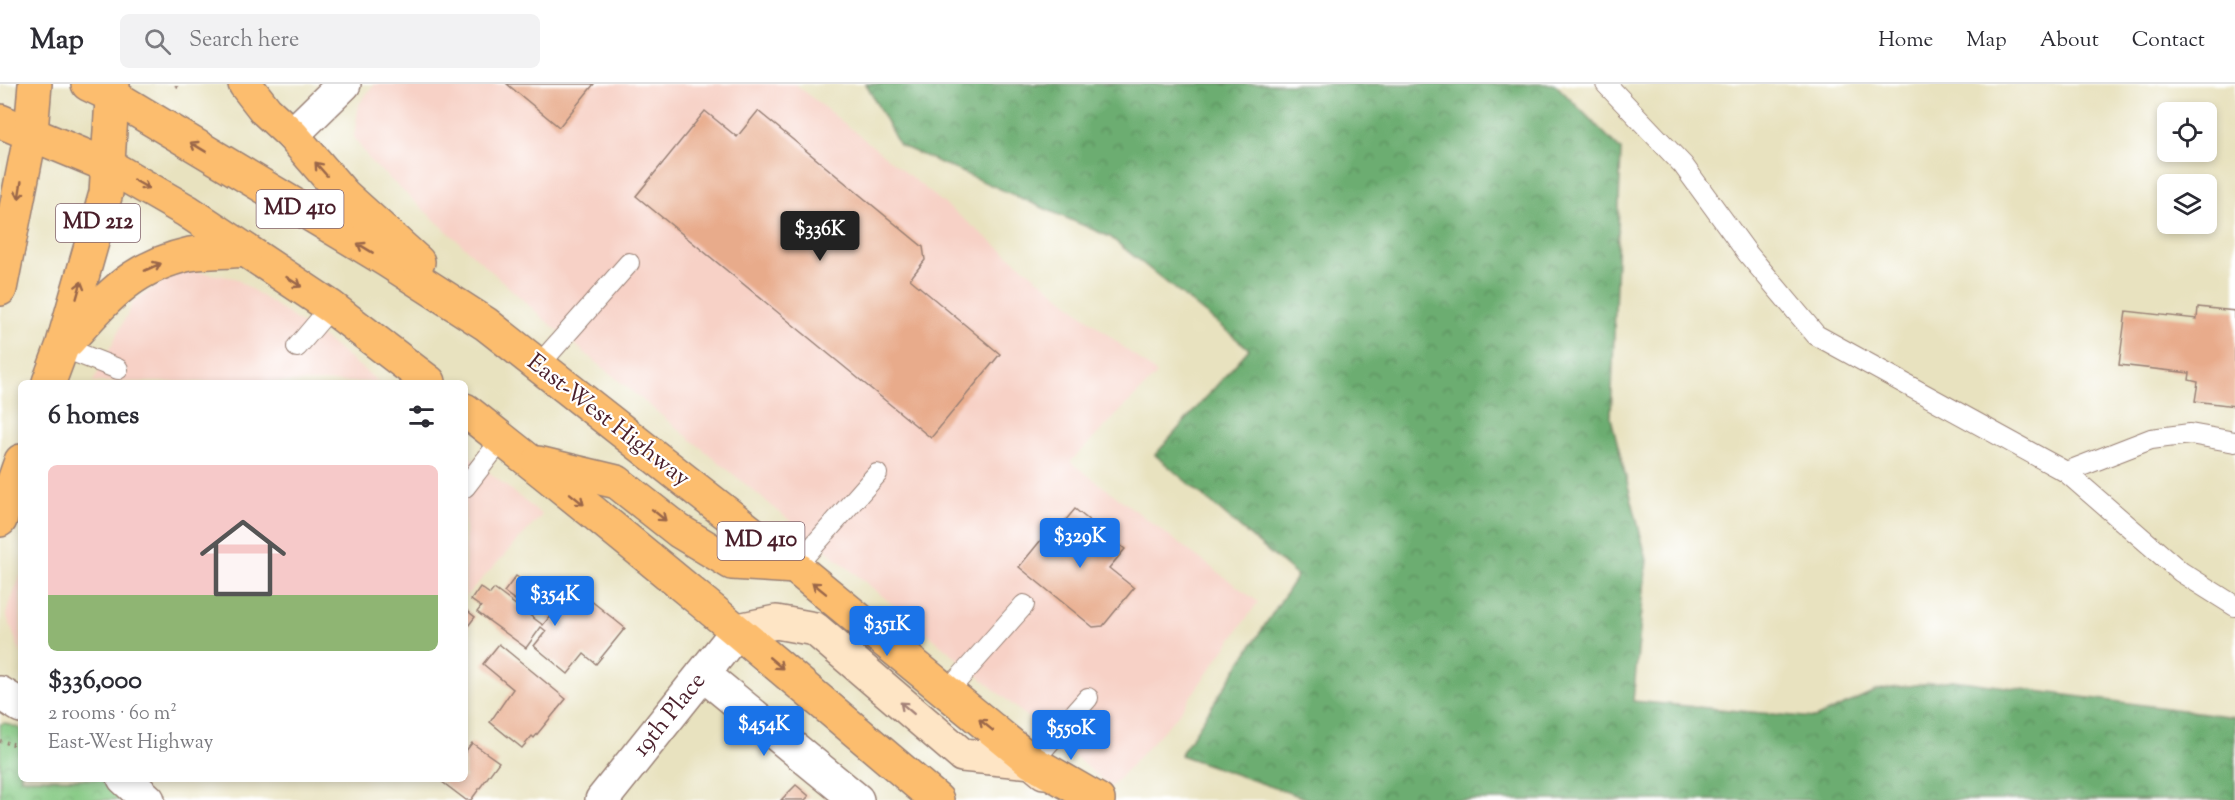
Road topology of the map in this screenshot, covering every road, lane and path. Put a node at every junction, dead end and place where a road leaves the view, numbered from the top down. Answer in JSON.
{"nodes":[{"id":1,"x":35,"y":84,"type":"edge"},
{"id":2,"x":245,"y":84,"type":"edge"},
{"id":3,"x":344,"y":84,"type":"edge"},
{"id":4,"x":1606,"y":84,"type":"edge"},
{"id":5,"x":105,"y":88,"type":"edge"},
{"id":6,"x":0,"y":121,"type":"edge"},
{"id":7,"x":31,"y":132,"type":"junction"},
{"id":8,"x":292,"y":135,"type":"junction"},
{"id":9,"x":110,"y":166,"type":"junction"},
{"id":10,"x":245,"y":250,"type":"junction"},
{"id":11,"x":629,"y":263,"type":"dead end"},
{"id":12,"x":0,"y":289,"type":"edge"},
{"id":13,"x":331,"y":307,"type":"junction"},
{"id":14,"x":486,"y":324,"type":"junction"},
{"id":15,"x":62,"y":346,"type":"junction"},
{"id":16,"x":297,"y":346,"type":"dead end"},
{"id":17,"x":538,"y":366,"type":"junction"},
{"id":18,"x":118,"y":369,"type":"dead end"},
{"id":19,"x":51,"y":380,"type":"edge"},
{"id":20,"x":426,"y":380,"type":"edge"},
{"id":21,"x":468,"y":412,"type":"edge"},
{"id":22,"x":502,"y":439,"type":"junction"},
{"id":23,"x":2235,"y":442,"type":"edge"},
{"id":24,"x":530,"y":461,"type":"junction"},
{"id":25,"x":2066,"y":472,"type":"junction"},
{"id":26,"x":18,"y":473,"type":"edge"},
{"id":27,"x":877,"y":474,"type":"dead end"},
{"id":28,"x":468,"y":483,"type":"edge"},
{"id":29,"x":10,"y":504,"type":"edge"},
{"id":30,"x":795,"y":567,"type":"junction"},
{"id":31,"x":1024,"y":605,"type":"dead end"},
{"id":32,"x":2235,"y":606,"type":"edge"},
{"id":33,"x":738,"y":630,"type":"junction"},
{"id":34,"x":703,"y":674,"type":"junction"},
{"id":35,"x":947,"y":692,"type":"junction"},
{"id":36,"x":0,"y":693,"type":"edge"},
{"id":37,"x":1088,"y":698,"type":"dead end"},
{"id":38,"x":18,"y":704,"type":"edge"},
{"id":39,"x":0,"y":741,"type":"edge"},
{"id":40,"x":18,"y":745,"type":"edge"},
{"id":41,"x":1032,"y":762,"type":"junction"},
{"id":42,"x":602,"y":800,"type":"edge"},
{"id":43,"x":857,"y":800,"type":"edge"},
{"id":44,"x":937,"y":800,"type":"edge"},
{"id":45,"x":1077,"y":800,"type":"edge"},
{"id":46,"x":1098,"y":800,"type":"edge"}],
"edges":[{"from":1,"to":7,"type":"main road"},
{"from":2,"to":8,"type":"main road"},
{"from":3,"to":8,"type":"street"},
{"from":4,"to":25,"type":"lane"},
{"from":5,"to":9,"type":"main road","number":"MD 212"},
{"from":14,"to":5,"type":"main road","name":"East-West Highway","number":"MD 410","one_way":true},
{"from":6,"to":7,"type":"main road","number":"MD 410"},
{"from":7,"to":9,"type":"main road","number":"MD 410"},
{"from":7,"to":12,"type":"main road","one_way":true},
{"from":14,"to":8,"type":"main road","one_way":true},
{"from":9,"to":10,"type":"main road","number":"MD 410","one_way":true},
{"from":15,"to":9,"type":"main road","number":"MD 212","one_way":true},
{"from":10,"to":13,"type":"main road","number":"MD 410","one_way":true},
{"from":15,"to":10,"type":"main road","one_way":true},
{"from":11,"to":17,"type":"lane"},
{"from":13,"to":16,"type":"lane"},
{"from":13,"to":20,"type":"main road","number":"MD 410"},
{"from":14,"to":17,"type":"main road","name":"East-West Highway","number":"MD 410"},
{"from":15,"to":18,"type":"lane"},
{"from":15,"to":19,"type":"main road","number":"MD 212"},
{"from":17,"to":30,"type":"main road","name":"East-West Highway","number":"MD 410"},
{"from":21,"to":22,"type":"main road"},
{"from":22,"to":24,"type":"main road"},
{"from":22,"to":28,"type":"lane"},
{"from":23,"to":25,"type":"lane"},
{"from":24,"to":30,"type":"main road","one_way":true},
{"from":24,"to":33,"type":"main road","one_way":true},
{"from":25,"to":32,"type":"lane"},
{"from":26,"to":29,"type":"main road"},
{"from":27,"to":30,"type":"lane"},
{"from":35,"to":30,"type":"main road","name":"East-West Highway","number":"MD 410","one_way":true},
{"from":31,"to":35,"type":"lane"},
{"from":33,"to":34,"type":"street","name":"19th Place"},
{"from":41,"to":33,"type":"main road","one_way":true},
{"from":33,"to":44,"type":"main road","one_way":true},
{"from":34,"to":42,"type":"street","name":"19th Place"},
{"from":34,"to":43,"type":"street"},
{"from":41,"to":35,"type":"main road","name":"East-West Highway","number":"MD 410","one_way":true},
{"from":36,"to":38,"type":"street"},
{"from":37,"to":41,"type":"lane"},
{"from":39,"to":40,"type":"path"},
{"from":41,"to":45,"type":"main road"},
{"from":41,"to":46,"type":"main road","name":"East-West Highway","number":"MD 410"}]}
